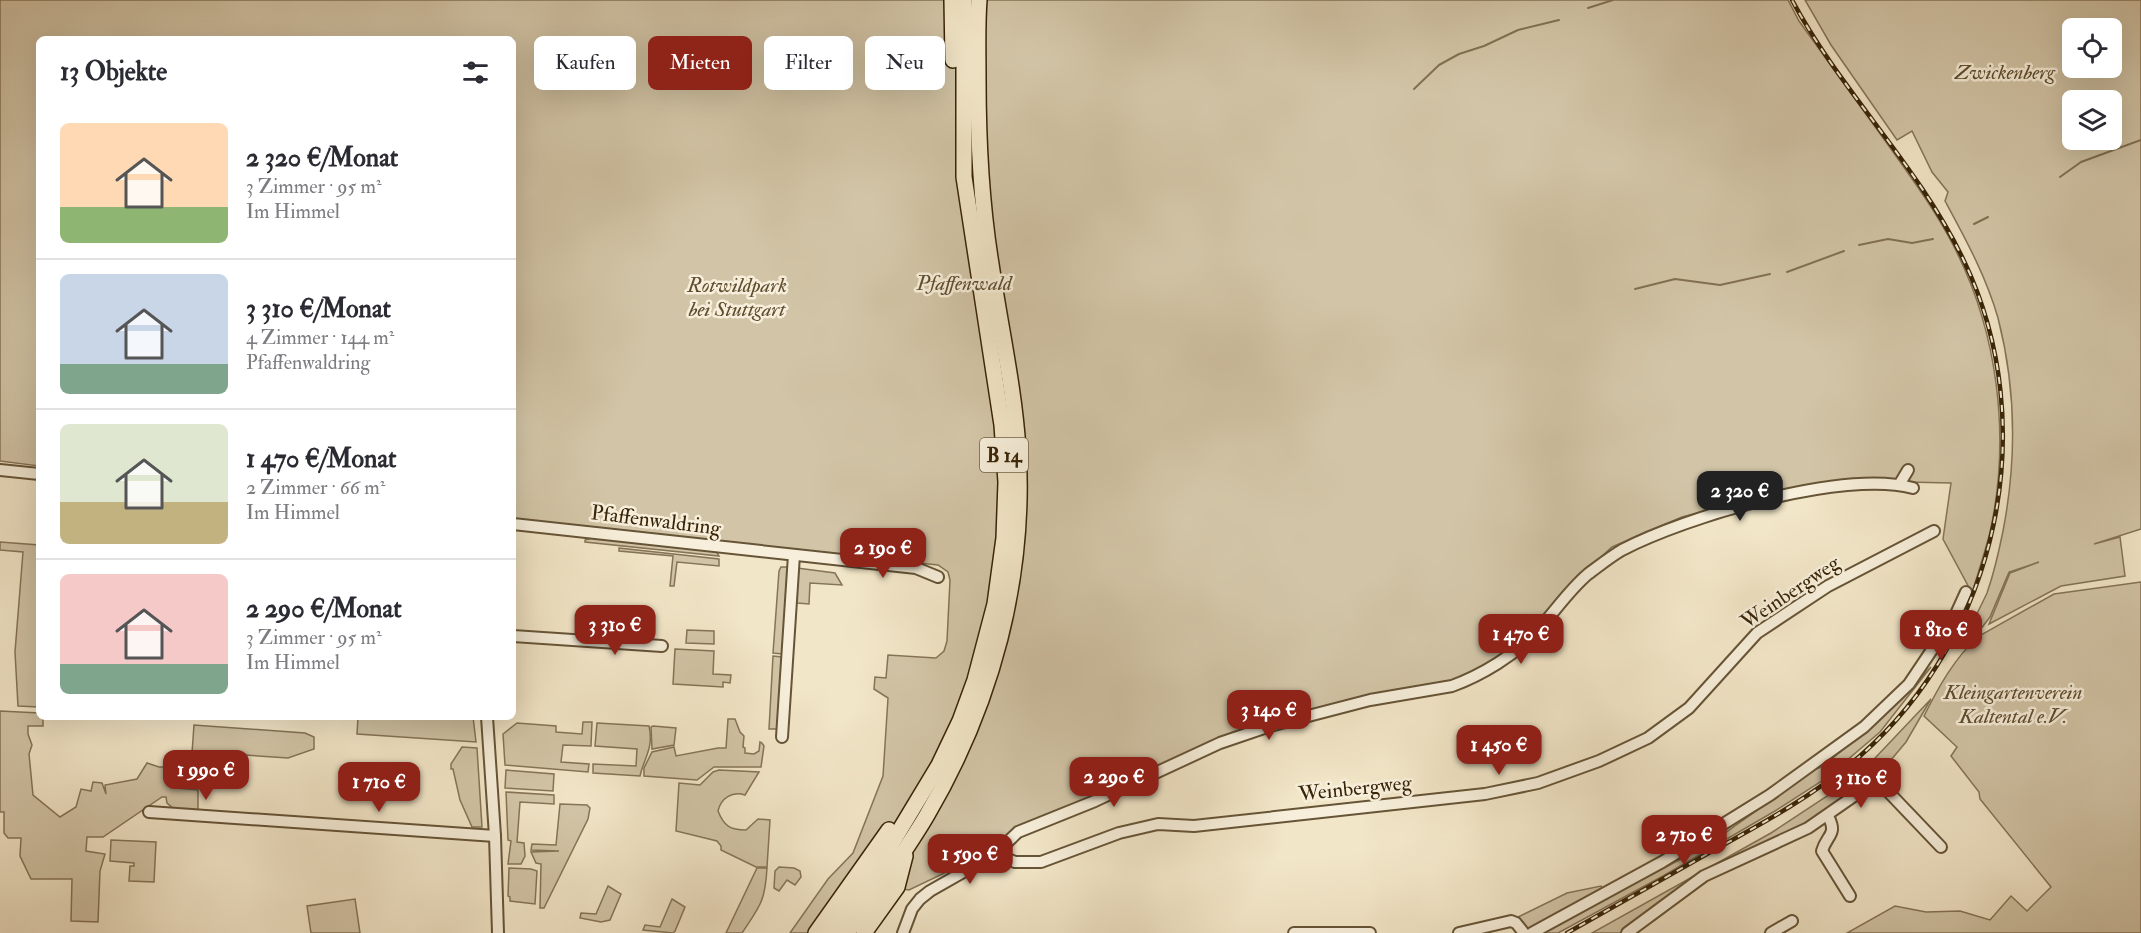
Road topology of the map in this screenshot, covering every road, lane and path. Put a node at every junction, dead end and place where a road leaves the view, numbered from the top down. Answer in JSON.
{"nodes":[{"id":1,"x":952,"y":0,"type":"edge"},
{"id":2,"x":964,"y":0,"type":"edge"},
{"id":3,"x":979,"y":0,"type":"edge"},
{"id":4,"x":988,"y":0,"type":"edge"},
{"id":5,"x":978,"y":77,"type":"junction"},
{"id":6,"x":963,"y":125,"type":"junction"},
{"id":7,"x":0,"y":470,"type":"edge"},
{"id":8,"x":1908,"y":470,"type":"dead end"},
{"id":9,"x":36,"y":474,"type":"edge"},
{"id":10,"x":1899,"y":484,"type":"junction"},
{"id":11,"x":1913,"y":488,"type":"dead end"},
{"id":12,"x":516,"y":524,"type":"edge"},
{"id":13,"x":1934,"y":531,"type":"dead end"},
{"id":14,"x":794,"y":555,"type":"junction"},
{"id":15,"x":938,"y":577,"type":"dead end"},
{"id":16,"x":1966,"y":592,"type":"dead end"},
{"id":17,"x":516,"y":636,"type":"edge"},
{"id":18,"x":662,"y":646,"type":"dead end"},
{"id":19,"x":487,"y":720,"type":"edge"},
{"id":20,"x":782,"y":737,"type":"dead end"},
{"id":21,"x":150,"y":812,"type":"dead end"},
{"id":22,"x":1828,"y":816,"type":"junction"},
{"id":23,"x":495,"y":836,"type":"junction"},
{"id":24,"x":907,"y":847,"type":"junction"},
{"id":25,"x":1941,"y":847,"type":"dead end"},
{"id":26,"x":996,"y":854,"type":"junction"},
{"id":27,"x":1850,"y":896,"type":"dead end"},
{"id":28,"x":1792,"y":921,"type":"dead end"},
{"id":29,"x":828,"y":926,"type":"edge"},
{"id":30,"x":1519,"y":931,"type":"edge"},
{"id":31,"x":498,"y":933,"type":"edge"},
{"id":32,"x":816,"y":933,"type":"edge"},
{"id":33,"x":847,"y":933,"type":"edge"},
{"id":34,"x":864,"y":933,"type":"edge"},
{"id":35,"x":903,"y":933,"type":"edge"},
{"id":36,"x":1294,"y":933,"type":"edge"},
{"id":37,"x":1370,"y":933,"type":"edge"},
{"id":38,"x":1460,"y":933,"type":"edge"},
{"id":39,"x":1532,"y":933,"type":"edge"},
{"id":40,"x":1627,"y":933,"type":"edge"},
{"id":41,"x":1772,"y":933,"type":"edge"}],
"edges":[{"from":1,"to":6,"type":"highway"},
{"from":2,"to":6,"type":"highway","number":"B 14"},
{"from":3,"to":5,"type":"highway"},
{"from":4,"to":5,"type":"highway","number":"B 14"},
{"from":5,"to":24,"type":"highway","number":"B 14"},
{"from":6,"to":29,"type":"highway","number":"B 14"},
{"from":7,"to":9,"type":"street"},
{"from":8,"to":10,"type":"street"},
{"from":10,"to":11,"type":"street"},
{"from":10,"to":26,"type":"street"},
{"from":12,"to":14,"type":"street","name":"Pfaffenwaldring"},
{"from":13,"to":26,"type":"street","name":"Weinbergweg"},
{"from":14,"to":15,"type":"street","name":"Pfaffenwaldring"},
{"from":14,"to":20,"type":"street"},
{"from":16,"to":39,"type":"street"},
{"from":17,"to":18,"type":"street"},
{"from":19,"to":23,"type":"street"},
{"from":21,"to":23,"type":"street"},
{"from":22,"to":25,"type":"street"},
{"from":22,"to":27,"type":"street"},
{"from":22,"to":40,"type":"street"},
{"from":23,"to":31,"type":"street"},
{"from":24,"to":33,"type":"highway","number":"B 14"},
{"from":24,"to":34,"type":"highway","number":"B 14"},
{"from":26,"to":35,"type":"street"},
{"from":28,"to":41,"type":"street"},
{"from":29,"to":32,"type":"highway","number":"B 14"},
{"from":30,"to":38,"type":"street"},
{"from":36,"to":37,"type":"street"}]}
